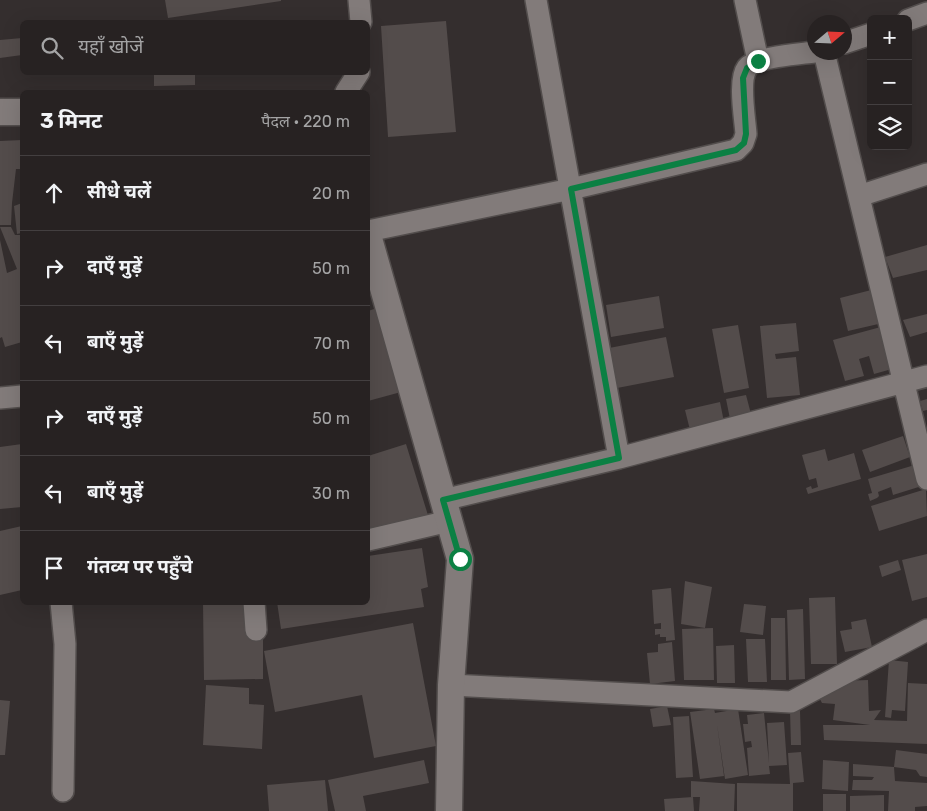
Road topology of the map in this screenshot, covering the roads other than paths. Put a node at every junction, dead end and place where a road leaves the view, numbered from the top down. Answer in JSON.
{"nodes":[{"id":1,"x":359,"y":0,"type":"edge"},
{"id":2,"x":536,"y":0,"type":"edge"},
{"id":3,"x":744,"y":0,"type":"edge"},
{"id":4,"x":927,"y":13,"type":"edge"},
{"id":5,"x":912,"y":19,"type":"edge"},
{"id":6,"x":361,"y":20,"type":"edge"},
{"id":7,"x":867,"y":35,"type":"edge"},
{"id":8,"x":852,"y":40,"type":"edge"},
{"id":9,"x":807,"y":53,"type":"edge"},
{"id":10,"x":826,"y":60,"type":"edge"},
{"id":11,"x":758,"y":61,"type":"junction"},
{"id":12,"x":357,"y":75,"type":"edge"},
{"id":13,"x":347,"y":90,"type":"edge"},
{"id":14,"x":0,"y":112,"type":"edge"},
{"id":15,"x":20,"y":112,"type":"edge"},
{"id":16,"x":927,"y":174,"type":"edge"},
{"id":17,"x":571,"y":189,"type":"junction"},
{"id":18,"x":860,"y":196,"type":"junction"},
{"id":19,"x":370,"y":233,"type":"edge"},
{"id":20,"x":370,"y":240,"type":"edge"},
{"id":21,"x":927,"y":376,"type":"edge"},
{"id":22,"x":904,"y":381,"type":"junction"},
{"id":23,"x":20,"y":396,"type":"edge"},
{"id":24,"x":0,"y":398,"type":"edge"},
{"id":25,"x":619,"y":458,"type":"junction"},
{"id":26,"x":927,"y":479,"type":"edge"},
{"id":27,"x":446,"y":511,"type":"junction"},
{"id":28,"x":370,"y":539,"type":"edge"},
{"id":29,"x":61,"y":605,"type":"edge"},
{"id":30,"x":254,"y":605,"type":"edge"},
{"id":31,"x":256,"y":630,"type":"dead end"},
{"id":32,"x":927,"y":630,"type":"edge"},
{"id":33,"x":451,"y":685,"type":"junction"},
{"id":34,"x":63,"y":791,"type":"dead end"},
{"id":35,"x":450,"y":811,"type":"edge"}],
"edges":[{"from":1,"to":6,"type":"street"},
{"from":2,"to":17,"type":"street"},
{"from":3,"to":11,"type":"street"},
{"from":4,"to":5,"type":"street"},
{"from":7,"to":8,"type":"street"},
{"from":9,"to":11,"type":"street"},
{"from":10,"to":18,"type":"street"},
{"from":11,"to":17,"type":"street"},
{"from":12,"to":13,"type":"street"},
{"from":14,"to":15,"type":"street"},
{"from":16,"to":18,"type":"street"},
{"from":17,"to":19,"type":"street"},
{"from":17,"to":25,"type":"street"},
{"from":18,"to":22,"type":"street"},
{"from":20,"to":27,"type":"street"},
{"from":21,"to":22,"type":"street"},
{"from":22,"to":25,"type":"street"},
{"from":22,"to":26,"type":"street"},
{"from":23,"to":24,"type":"street"},
{"from":25,"to":27,"type":"street"},
{"from":27,"to":28,"type":"street"},
{"from":27,"to":33,"type":"street"},
{"from":29,"to":34,"type":"street"},
{"from":30,"to":31,"type":"street"},
{"from":32,"to":33,"type":"street"},
{"from":33,"to":35,"type":"street"}]}
